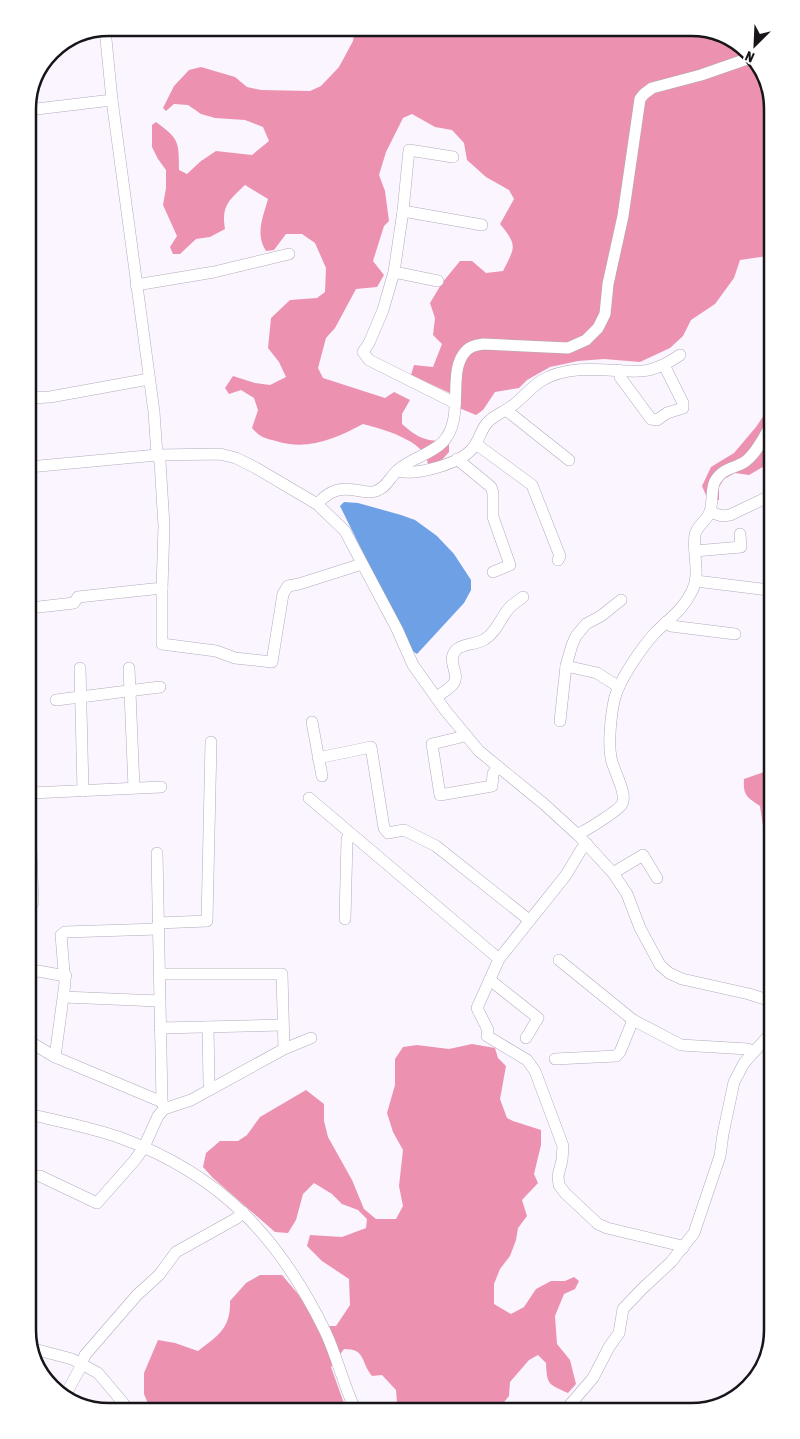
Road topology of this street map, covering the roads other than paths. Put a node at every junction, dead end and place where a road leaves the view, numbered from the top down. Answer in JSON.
{"nodes":[{"id":1,"x":106,"y":36,"type":"edge"},
{"id":2,"x":730,"y":65,"type":"edge"},
{"id":3,"x":112,"y":100,"type":"junction"},
{"id":4,"x":36,"y":109,"type":"edge"},
{"id":5,"x":453,"y":157,"type":"dead end"},
{"id":6,"x":403,"y":211,"type":"junction"},
{"id":7,"x":482,"y":226,"type":"dead end"},
{"id":8,"x":289,"y":254,"type":"dead end"},
{"id":9,"x":394,"y":272,"type":"junction"},
{"id":10,"x":438,"y":281,"type":"dead end"},
{"id":11,"x":136,"y":285,"type":"junction"},
{"id":12,"x":680,"y":355,"type":"dead end"},
{"id":13,"x":664,"y":365,"type":"junction"},
{"id":14,"x":619,"y":370,"type":"junction"},
{"id":15,"x":150,"y":379,"type":"junction"},
{"id":16,"x":36,"y":398,"type":"edge"},
{"id":17,"x":455,"y":403,"type":"junction"},
{"id":18,"x":506,"y":410,"type":"junction"},
{"id":19,"x":764,"y":437,"type":"edge"},
{"id":20,"x":476,"y":444,"type":"junction"},
{"id":21,"x":157,"y":455,"type":"junction"},
{"id":22,"x":457,"y":459,"type":"junction"},
{"id":23,"x":569,"y":460,"type":"dead end"},
{"id":24,"x":36,"y":466,"type":"edge"},
{"id":25,"x":397,"y":471,"type":"junction"},
{"id":26,"x":764,"y":499,"type":"edge"},
{"id":27,"x":317,"y":504,"type":"junction"},
{"id":28,"x":710,"y":512,"type":"junction"},
{"id":29,"x":740,"y":534,"type":"dead end"},
{"id":30,"x":695,"y":551,"type":"junction"},
{"id":31,"x":558,"y":560,"type":"dead end"},
{"id":32,"x":362,"y":564,"type":"junction"},
{"id":33,"x":493,"y":572,"type":"dead end"},
{"id":34,"x":696,"y":581,"type":"junction"},
{"id":35,"x":162,"y":588,"type":"junction"},
{"id":36,"x":764,"y":589,"type":"edge"},
{"id":37,"x":523,"y":597,"type":"dead end"},
{"id":38,"x":621,"y":600,"type":"dead end"},
{"id":39,"x":36,"y":607,"type":"edge"},
{"id":40,"x":666,"y":622,"type":"junction"},
{"id":41,"x":735,"y":634,"type":"dead end"},
{"id":42,"x":566,"y":666,"type":"junction"},
{"id":43,"x":80,"y":668,"type":"dead end"},
{"id":44,"x":129,"y":668,"type":"dead end"},
{"id":45,"x":619,"y":686,"type":"junction"},
{"id":46,"x":160,"y":687,"type":"dead end"},
{"id":47,"x":131,"y":690,"type":"junction"},
{"id":48,"x":80,"y":697,"type":"junction"},
{"id":49,"x":436,"y":697,"type":"junction"},
{"id":50,"x":56,"y":700,"type":"dead end"},
{"id":51,"x":560,"y":721,"type":"dead end"},
{"id":52,"x":312,"y":722,"type":"dead end"},
{"id":53,"x":465,"y":734,"type":"junction"},
{"id":54,"x":211,"y":742,"type":"dead end"},
{"id":55,"x":318,"y":758,"type":"junction"},
{"id":56,"x":497,"y":767,"type":"junction"},
{"id":57,"x":322,"y":776,"type":"dead end"},
{"id":58,"x":161,"y":787,"type":"dead end"},
{"id":59,"x":134,"y":788,"type":"junction"},
{"id":60,"x":83,"y":790,"type":"junction"},
{"id":61,"x":36,"y":793,"type":"edge"},
{"id":62,"x":308,"y":798,"type":"dead end"},
{"id":63,"x":349,"y":832,"type":"junction"},
{"id":64,"x":583,"y":840,"type":"junction"},
{"id":65,"x":157,"y":853,"type":"dead end"},
{"id":66,"x":613,"y":873,"type":"junction"},
{"id":67,"x":657,"y":878,"type":"dead end"},
{"id":68,"x":345,"y":919,"type":"dead end"},
{"id":69,"x":529,"y":920,"type":"junction"},
{"id":70,"x":158,"y":926,"type":"junction"},
{"id":71,"x":499,"y":959,"type":"junction"},
{"id":72,"x":559,"y":960,"type":"dead end"},
{"id":73,"x":36,"y":971,"type":"edge"},
{"id":74,"x":160,"y":974,"type":"junction"},
{"id":75,"x":66,"y":976,"type":"junction"},
{"id":76,"x":490,"y":980,"type":"junction"},
{"id":77,"x":64,"y":997,"type":"junction"},
{"id":78,"x":764,"y":999,"type":"edge"},
{"id":79,"x":159,"y":1001,"type":"junction"},
{"id":80,"x":633,"y":1020,"type":"junction"},
{"id":81,"x":282,"y":1025,"type":"junction"},
{"id":82,"x":208,"y":1027,"type":"junction"},
{"id":83,"x":160,"y":1028,"type":"junction"},
{"id":84,"x":311,"y":1038,"type":"dead end"},
{"id":85,"x":526,"y":1038,"type":"dead end"},
{"id":86,"x":764,"y":1041,"type":"edge"},
{"id":87,"x":36,"y":1045,"type":"edge"},
{"id":88,"x":284,"y":1049,"type":"junction"},
{"id":89,"x":752,"y":1054,"type":"junction"},
{"id":90,"x":55,"y":1057,"type":"junction"},
{"id":91,"x":555,"y":1059,"type":"dead end"},
{"id":92,"x":211,"y":1089,"type":"junction"},
{"id":93,"x":163,"y":1105,"type":"junction"},
{"id":94,"x":36,"y":1116,"type":"edge"},
{"id":95,"x":144,"y":1147,"type":"junction"},
{"id":96,"x":40,"y":1176,"type":"dead end"},
{"id":97,"x":242,"y":1212,"type":"junction"},
{"id":98,"x":683,"y":1248,"type":"junction"},
{"id":99,"x":40,"y":1351,"type":"edge"},
{"id":100,"x":81,"y":1362,"type":"junction"},
{"id":101,"x":69,"y":1390,"type":"edge"},
{"id":102,"x":123,"y":1403,"type":"edge"},
{"id":103,"x":352,"y":1403,"type":"edge"},
{"id":104,"x":571,"y":1403,"type":"edge"}],
"edges":[{"from":1,"to":3,"type":"street"},
{"from":2,"to":17,"type":"street"},
{"from":3,"to":4,"type":"street"},
{"from":3,"to":11,"type":"street"},
{"from":5,"to":6,"type":"street"},
{"from":6,"to":7,"type":"street"},
{"from":6,"to":9,"type":"street"},
{"from":8,"to":11,"type":"street"},
{"from":9,"to":10,"type":"street"},
{"from":9,"to":17,"type":"street"},
{"from":11,"to":15,"type":"street"},
{"from":12,"to":13,"type":"street"},
{"from":13,"to":14,"type":"street"},
{"from":13,"to":14,"type":"street"},
{"from":14,"to":18,"type":"street"},
{"from":15,"to":16,"type":"street"},
{"from":15,"to":21,"type":"street"},
{"from":17,"to":25,"type":"street"},
{"from":18,"to":20,"type":"street"},
{"from":18,"to":23,"type":"street"},
{"from":19,"to":28,"type":"street"},
{"from":20,"to":22,"type":"street"},
{"from":20,"to":31,"type":"street"},
{"from":21,"to":24,"type":"street"},
{"from":21,"to":27,"type":"street"},
{"from":21,"to":35,"type":"street"},
{"from":22,"to":25,"type":"street"},
{"from":22,"to":33,"type":"street"},
{"from":25,"to":27,"type":"street"},
{"from":26,"to":28,"type":"street"},
{"from":27,"to":32,"type":"street"},
{"from":28,"to":30,"type":"street"},
{"from":29,"to":30,"type":"street"},
{"from":30,"to":34,"type":"street"},
{"from":32,"to":35,"type":"street"},
{"from":32,"to":49,"type":"street"},
{"from":34,"to":36,"type":"street"},
{"from":34,"to":40,"type":"street"},
{"from":35,"to":39,"type":"street"},
{"from":37,"to":49,"type":"street"},
{"from":38,"to":42,"type":"street"},
{"from":40,"to":41,"type":"street"},
{"from":40,"to":45,"type":"street"},
{"from":42,"to":45,"type":"street"},
{"from":42,"to":51,"type":"street"},
{"from":43,"to":48,"type":"street"},
{"from":44,"to":47,"type":"street"},
{"from":45,"to":64,"type":"street"},
{"from":46,"to":47,"type":"street"},
{"from":47,"to":48,"type":"street"},
{"from":47,"to":59,"type":"street"},
{"from":48,"to":50,"type":"street"},
{"from":48,"to":60,"type":"street"},
{"from":49,"to":53,"type":"street"},
{"from":52,"to":55,"type":"street"},
{"from":53,"to":56,"type":"street"},
{"from":53,"to":56,"type":"street"},
{"from":54,"to":70,"type":"street"},
{"from":55,"to":57,"type":"street"},
{"from":55,"to":69,"type":"street"},
{"from":56,"to":64,"type":"street"},
{"from":58,"to":59,"type":"street"},
{"from":59,"to":60,"type":"street"},
{"from":60,"to":61,"type":"street"},
{"from":62,"to":63,"type":"street"},
{"from":63,"to":68,"type":"street"},
{"from":63,"to":71,"type":"street"},
{"from":64,"to":66,"type":"street"},
{"from":64,"to":69,"type":"street"},
{"from":65,"to":70,"type":"street"},
{"from":66,"to":67,"type":"street"},
{"from":66,"to":78,"type":"street"},
{"from":69,"to":71,"type":"street"},
{"from":70,"to":74,"type":"street"},
{"from":70,"to":75,"type":"street"},
{"from":71,"to":76,"type":"street"},
{"from":72,"to":80,"type":"street"},
{"from":73,"to":75,"type":"street"},
{"from":74,"to":79,"type":"street"},
{"from":74,"to":81,"type":"street"},
{"from":75,"to":77,"type":"street"},
{"from":76,"to":85,"type":"street"},
{"from":76,"to":98,"type":"street"},
{"from":77,"to":79,"type":"street"},
{"from":77,"to":90,"type":"street"},
{"from":79,"to":83,"type":"street"},
{"from":80,"to":89,"type":"street"},
{"from":80,"to":91,"type":"street"},
{"from":81,"to":82,"type":"street"},
{"from":81,"to":88,"type":"street"},
{"from":82,"to":83,"type":"street"},
{"from":82,"to":92,"type":"street"},
{"from":83,"to":93,"type":"street"},
{"from":84,"to":88,"type":"street"},
{"from":86,"to":89,"type":"street"},
{"from":87,"to":90,"type":"street"},
{"from":88,"to":92,"type":"street"},
{"from":89,"to":98,"type":"street"},
{"from":90,"to":93,"type":"street"},
{"from":92,"to":93,"type":"street"},
{"from":93,"to":95,"type":"street"},
{"from":94,"to":95,"type":"street"},
{"from":95,"to":96,"type":"street"},
{"from":95,"to":97,"type":"street"},
{"from":97,"to":100,"type":"street"},
{"from":97,"to":103,"type":"street"},
{"from":98,"to":104,"type":"street"},
{"from":99,"to":100,"type":"street"},
{"from":100,"to":101,"type":"street"},
{"from":100,"to":102,"type":"street"}]}
